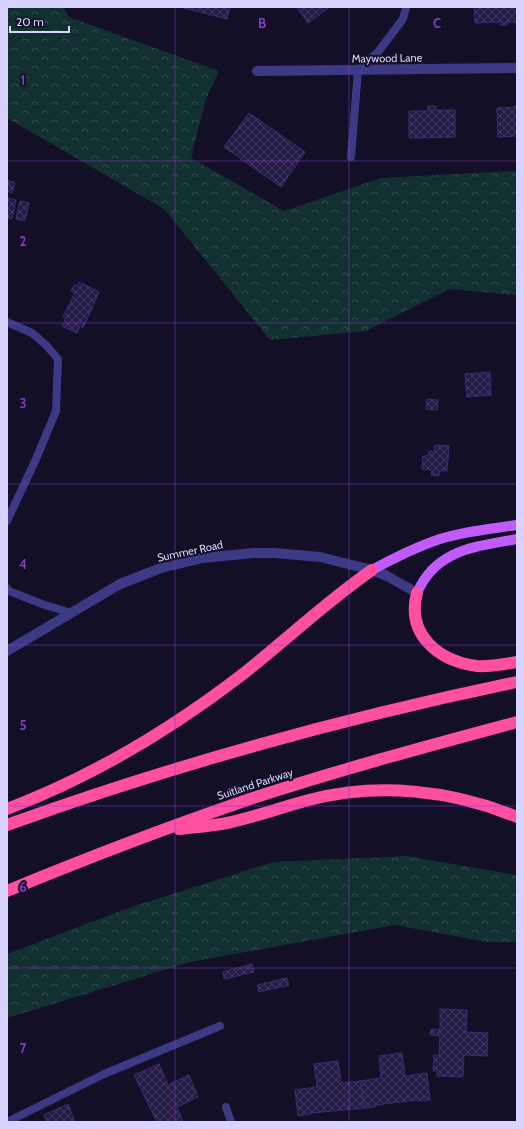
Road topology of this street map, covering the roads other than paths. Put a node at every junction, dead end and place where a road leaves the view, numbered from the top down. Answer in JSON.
{"nodes":[{"id":1,"x":406,"y":7,"type":"edge"},
{"id":2,"x":517,"y":68,"type":"edge"},
{"id":3,"x":358,"y":70,"type":"junction"},
{"id":4,"x":257,"y":71,"type":"dead end"},
{"id":5,"x":352,"y":158,"type":"dead end"},
{"id":6,"x":7,"y":322,"type":"edge"},
{"id":7,"x":7,"y":521,"type":"edge"},
{"id":8,"x":517,"y":525,"type":"edge"},
{"id":9,"x":517,"y":539,"type":"edge"},
{"id":10,"x":372,"y":570,"type":"junction"},
{"id":11,"x":7,"y":588,"type":"edge"},
{"id":12,"x":417,"y":593,"type":"junction"},
{"id":13,"x":71,"y":613,"type":"junction"},
{"id":14,"x":8,"y":650,"type":"edge"},
{"id":15,"x":517,"y":662,"type":"edge"},
{"id":16,"x":517,"y":682,"type":"edge"},
{"id":17,"x":517,"y":722,"type":"edge"},
{"id":18,"x":7,"y":809,"type":"edge"},
{"id":19,"x":517,"y":817,"type":"edge"},
{"id":20,"x":7,"y":826,"type":"edge"},
{"id":21,"x":154,"y":833,"type":"junction"},
{"id":22,"x":7,"y":891,"type":"edge"},
{"id":23,"x":220,"y":1026,"type":"dead end"},
{"id":24,"x":226,"y":1107,"type":"dead end"},
{"id":25,"x":7,"y":1122,"type":"edge"},
{"id":26,"x":231,"y":1122,"type":"edge"}],
"edges":[{"from":1,"to":3,"type":"lane"},
{"from":2,"to":3,"type":"street","name":"Maywood Lane"},
{"from":3,"to":4,"type":"street","name":"Maywood Lane"},
{"from":3,"to":5,"type":"lane"},
{"from":6,"to":7,"type":"lane"},
{"from":8,"to":10,"type":"main road"},
{"from":9,"to":12,"type":"main road"},
{"from":10,"to":12,"type":"street","name":"Summer Road"},
{"from":10,"to":13,"type":"street","name":"Summer Road"},
{"from":10,"to":18,"type":"highway"},
{"from":11,"to":13,"type":"lane"},
{"from":12,"to":15,"type":"highway"},
{"from":13,"to":14,"type":"street","name":"Summer Road"},
{"from":16,"to":20,"type":"highway"},
{"from":17,"to":21,"type":"highway","name":"Suitland Parkway"},
{"from":19,"to":21,"type":"highway"},
{"from":21,"to":22,"type":"highway","name":"Suitland Parkway"},
{"from":23,"to":25,"type":"lane"},
{"from":24,"to":26,"type":"lane"}]}
